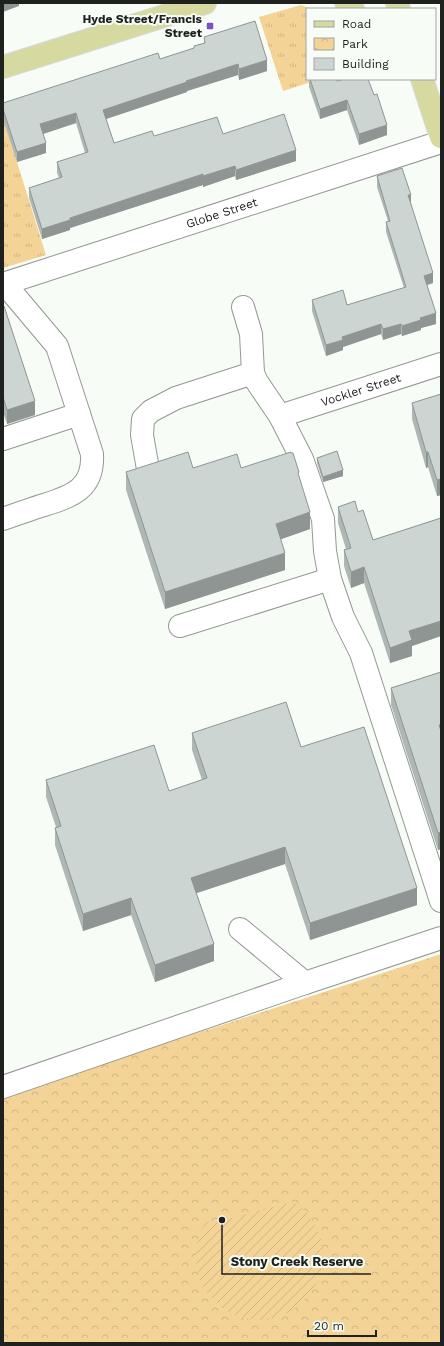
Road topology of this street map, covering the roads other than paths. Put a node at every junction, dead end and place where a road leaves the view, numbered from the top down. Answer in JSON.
{"nodes":[{"id":1,"x":205,"y":3,"type":"edge"},
{"id":2,"x":3,"y":67,"type":"edge"},
{"id":3,"x":412,"y":80,"type":"edge"},
{"id":4,"x":422,"y":80,"type":"edge"},
{"id":5,"x":432,"y":109,"type":"junction"},
{"id":6,"x":441,"y":137,"type":"edge"},
{"id":7,"x":441,"y":142,"type":"edge"},
{"id":8,"x":4,"y":283,"type":"edge"},
{"id":9,"x":243,"y":307,"type":"dead end"},
{"id":10,"x":441,"y":364,"type":"edge"},
{"id":11,"x":253,"y":372,"type":"junction"},
{"id":12,"x":78,"y":414,"type":"junction"},
{"id":13,"x":280,"y":416,"type":"junction"},
{"id":14,"x":3,"y":439,"type":"edge"},
{"id":15,"x":148,"y":469,"type":"edge"},
{"id":16,"x":3,"y":519,"type":"edge"},
{"id":17,"x":330,"y":579,"type":"junction"},
{"id":18,"x":180,"y":626,"type":"dead end"},
{"id":19,"x":441,"y":901,"type":"edge"},
{"id":20,"x":240,"y":929,"type":"dead end"},
{"id":21,"x":441,"y":938,"type":"edge"},
{"id":22,"x":305,"y":983,"type":"junction"},
{"id":23,"x":3,"y":1086,"type":"edge"}],
"edges":[{"from":1,"to":2,"type":"main road"},
{"from":3,"to":5,"type":"main road"},
{"from":4,"to":5,"type":"main road"},
{"from":5,"to":6,"type":"main road"},
{"from":7,"to":8,"type":"street","name":"Globe Street"},
{"from":8,"to":12,"type":"street"},
{"from":9,"to":11,"type":"street"},
{"from":10,"to":13,"type":"street","name":"Vockler Street"},
{"from":11,"to":13,"type":"street"},
{"from":11,"to":15,"type":"street"},
{"from":12,"to":14,"type":"street"},
{"from":12,"to":16,"type":"street"},
{"from":13,"to":17,"type":"street"},
{"from":17,"to":18,"type":"street"},
{"from":17,"to":19,"type":"street"},
{"from":20,"to":22,"type":"street"},
{"from":21,"to":22,"type":"street"},
{"from":22,"to":23,"type":"street"}]}
